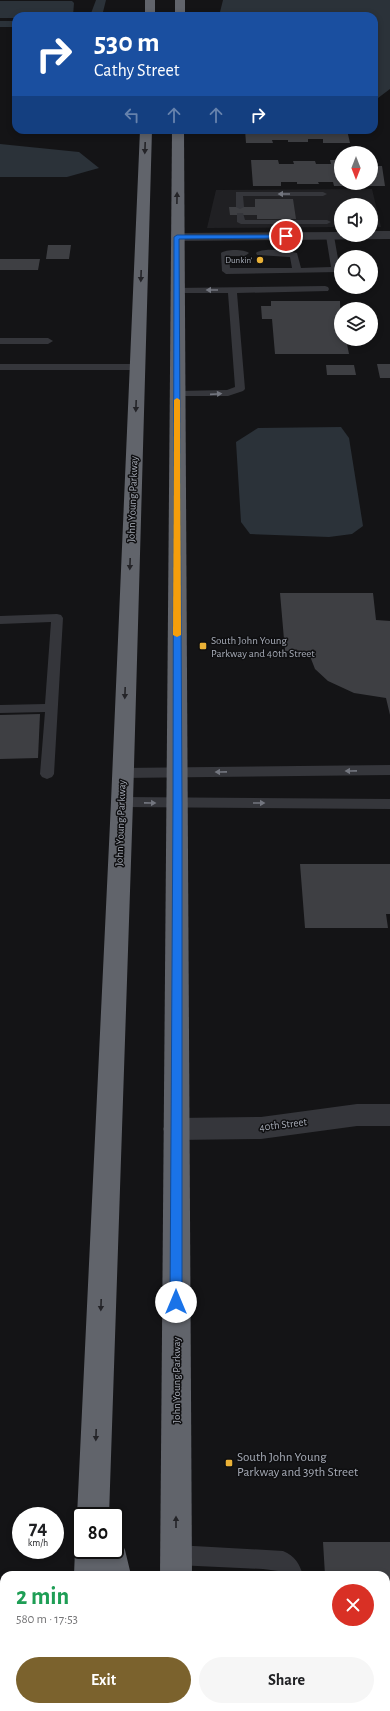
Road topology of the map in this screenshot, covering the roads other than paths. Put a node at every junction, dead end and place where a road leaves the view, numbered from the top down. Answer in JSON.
{"nodes":[{"id":1,"x":150,"y":0,"type":"edge"},
{"id":2,"x":180,"y":0,"type":"edge"},
{"id":3,"x":150,"y":12,"type":"edge"},
{"id":4,"x":180,"y":12,"type":"edge"},
{"id":5,"x":146,"y":134,"type":"edge"},
{"id":6,"x":177,"y":134,"type":"edge"},
{"id":7,"x":323,"y":194,"type":"dead end"},
{"id":8,"x":143,"y":197,"type":"junction"},
{"id":9,"x":328,"y":222,"type":"dead end"},
{"id":10,"x":165,"y":228,"type":"junction"},
{"id":11,"x":390,"y":235,"type":"edge"},
{"id":12,"x":330,"y":236,"type":"junction"},
{"id":13,"x":245,"y":253,"type":"dead end"},
{"id":14,"x":260,"y":253,"type":"dead end"},
{"id":15,"x":297,"y":270,"type":"junction"},
{"id":16,"x":325,"y":289,"type":"dead end"},
{"id":17,"x":177,"y":290,"type":"junction"},
{"id":18,"x":232,"y":290,"type":"junction"},
{"id":19,"x":0,"y":340,"type":"edge"},
{"id":20,"x":48,"y":340,"type":"dead end"},
{"id":21,"x":0,"y":367,"type":"edge"},
{"id":22,"x":137,"y":367,"type":"junction"},
{"id":23,"x":177,"y":394,"type":"junction"},
{"id":24,"x":0,"y":620,"type":"edge"},
{"id":25,"x":51,"y":708,"type":"junction"},
{"id":26,"x":0,"y":709,"type":"edge"},
{"id":27,"x":390,"y":770,"type":"edge"},
{"id":28,"x":177,"y":772,"type":"junction"},
{"id":29,"x":122,"y":773,"type":"junction"},
{"id":30,"x":48,"y":774,"type":"dead end"},
{"id":31,"x":122,"y":802,"type":"junction"},
{"id":32,"x":178,"y":803,"type":"junction"},
{"id":33,"x":390,"y":804,"type":"edge"},
{"id":34,"x":390,"y":1115,"type":"edge"},
{"id":35,"x":176,"y":1129,"type":"junction"},
{"id":36,"x":94,"y":1486,"type":"junction"},
{"id":37,"x":93,"y":1507,"type":"edge"},
{"id":38,"x":99,"y":1507,"type":"edge"},
{"id":39,"x":91,"y":1559,"type":"edge"},
{"id":40,"x":111,"y":1559,"type":"edge"},
{"id":41,"x":176,"y":1565,"type":"edge"},
{"id":42,"x":90,"y":1571,"type":"edge"},
{"id":43,"x":114,"y":1571,"type":"edge"},
{"id":44,"x":291,"y":1571,"type":"edge"}],
"edges":[{"from":1,"to":3,"type":"highway"},
{"from":2,"to":4,"type":"highway"},
{"from":5,"to":8,"type":"highway","name":"John Young Parkway","one_way":true},
{"from":10,"to":6,"type":"highway","name":"John Young Parkway","one_way":true},
{"from":7,"to":9,"type":"lane","one_way":true},
{"from":8,"to":10,"type":"highway"},
{"from":8,"to":22,"type":"highway","name":"John Young Parkway","one_way":true},
{"from":10,"to":12,"type":"street"},
{"from":10,"to":17,"type":"highway","name":"John Young Parkway"},
{"from":11,"to":12,"type":"street"},
{"from":12,"to":15,"type":"lane"},
{"from":13,"to":15,"type":"lane"},
{"from":14,"to":15,"type":"lane"},
{"from":16,"to":18,"type":"lane"},
{"from":18,"to":17,"type":"lane","one_way":true},
{"from":17,"to":23,"type":"highway","name":"John Young Parkway"},
{"from":23,"to":18,"type":"lane","one_way":true},
{"from":19,"to":20,"type":"lane"},
{"from":21,"to":22,"type":"lane"},
{"from":22,"to":29,"type":"highway","name":"John Young Parkway","one_way":true},
{"from":23,"to":28,"type":"highway","name":"John Young Parkway"},
{"from":24,"to":25,"type":"lane"},
{"from":25,"to":26,"type":"lane"},
{"from":25,"to":30,"type":"lane"},
{"from":27,"to":28,"type":"lane","one_way":true},
{"from":28,"to":29,"type":"lane"},
{"from":28,"to":32,"type":"highway","name":"John Young Parkway"},
{"from":29,"to":31,"type":"highway","name":"John Young Parkway"},
{"from":31,"to":32,"type":"lane","one_way":true},
{"from":31,"to":36,"type":"highway","name":"John Young Parkway","one_way":true},
{"from":32,"to":33,"type":"lane","one_way":true},
{"from":32,"to":35,"type":"highway","name":"John Young Parkway"},
{"from":34,"to":35,"type":"street","name":"40th Street"},
{"from":41,"to":35,"type":"highway","name":"John Young Parkway","one_way":true},
{"from":36,"to":37,"type":"highway","name":"John Young Parkway"},
{"from":36,"to":38,"type":"highway"},
{"from":39,"to":42,"type":"highway"},
{"from":40,"to":43,"type":"highway"},
{"from":41,"to":44,"type":"lane"}]}
